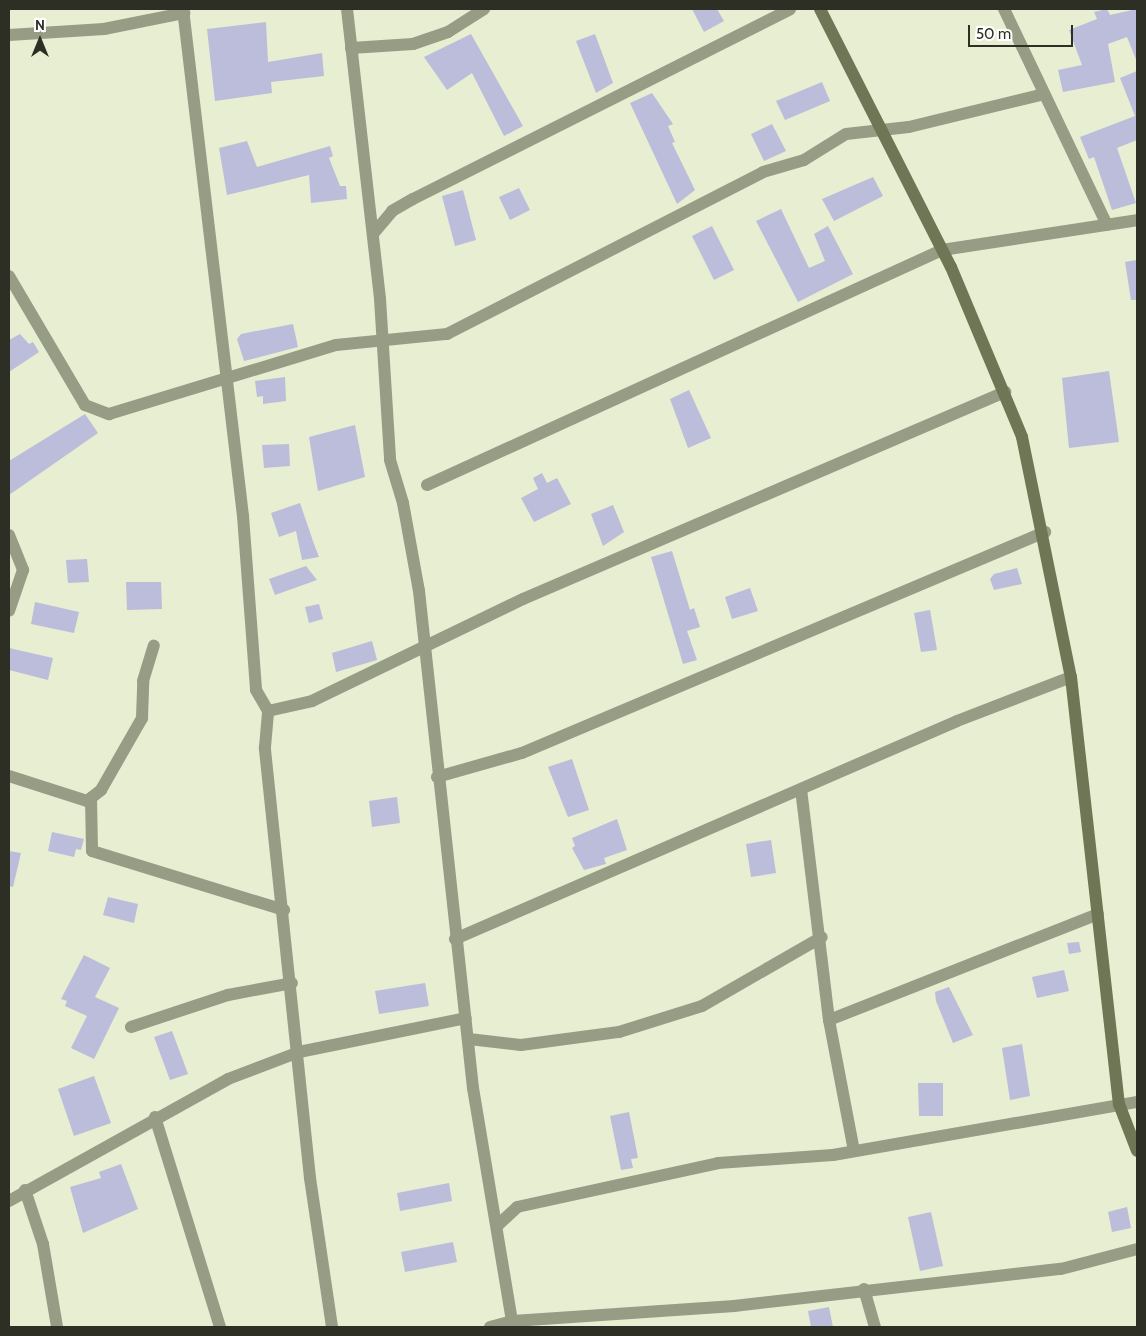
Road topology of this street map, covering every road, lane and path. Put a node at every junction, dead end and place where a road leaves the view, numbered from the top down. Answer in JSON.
{"nodes":[{"id":1,"x":347,"y":9,"type":"edge"},
{"id":2,"x":484,"y":9,"type":"edge"},
{"id":3,"x":790,"y":9,"type":"edge"},
{"id":4,"x":820,"y":9,"type":"edge"},
{"id":5,"x":1004,"y":9,"type":"edge"},
{"id":6,"x":184,"y":11,"type":"edge"},
{"id":7,"x":9,"y":35,"type":"edge"},
{"id":8,"x":351,"y":48,"type":"junction"},
{"id":9,"x":1044,"y":94,"type":"junction"},
{"id":10,"x":879,"y":129,"type":"junction"},
{"id":11,"x":1137,"y":220,"type":"edge"},
{"id":12,"x":1107,"y":225,"type":"junction"},
{"id":13,"x":373,"y":234,"type":"junction"},
{"id":14,"x":942,"y":250,"type":"junction"},
{"id":15,"x":9,"y":276,"type":"edge"},
{"id":16,"x":382,"y":338,"type":"junction"},
{"id":17,"x":227,"y":378,"type":"junction"},
{"id":18,"x":1004,"y":392,"type":"junction"},
{"id":19,"x":428,"y":485,"type":"dead end"},
{"id":20,"x":1045,"y":532,"type":"junction"},
{"id":21,"x":9,"y":535,"type":"edge"},
{"id":22,"x":9,"y":611,"type":"edge"},
{"id":23,"x":154,"y":646,"type":"dead end"},
{"id":24,"x":426,"y":646,"type":"junction"},
{"id":25,"x":1071,"y":677,"type":"junction"},
{"id":26,"x":268,"y":711,"type":"junction"},
{"id":27,"x":9,"y":776,"type":"edge"},
{"id":28,"x":436,"y":777,"type":"junction"},
{"id":29,"x":801,"y":789,"type":"junction"},
{"id":30,"x":91,"y":798,"type":"junction"},
{"id":31,"x":284,"y":910,"type":"junction"},
{"id":32,"x":1098,"y":914,"type":"junction"},
{"id":33,"x":822,"y":937,"type":"junction"},
{"id":34,"x":455,"y":939,"type":"junction"},
{"id":35,"x":292,"y":983,"type":"junction"},
{"id":36,"x":466,"y":1018,"type":"junction"},
{"id":37,"x":829,"y":1020,"type":"junction"},
{"id":38,"x":131,"y":1027,"type":"dead end"},
{"id":39,"x":468,"y":1039,"type":"junction"},
{"id":40,"x":299,"y":1052,"type":"junction"},
{"id":41,"x":1137,"y":1102,"type":"edge"},
{"id":42,"x":1119,"y":1104,"type":"junction"},
{"id":43,"x":155,"y":1117,"type":"junction"},
{"id":44,"x":854,"y":1151,"type":"junction"},
{"id":45,"x":1137,"y":1151,"type":"edge"},
{"id":46,"x":25,"y":1190,"type":"junction"},
{"id":47,"x":492,"y":1197,"type":"junction"},
{"id":48,"x":9,"y":1201,"type":"edge"},
{"id":49,"x":517,"y":1207,"type":"junction"},
{"id":50,"x":498,"y":1225,"type":"junction"},
{"id":51,"x":1137,"y":1249,"type":"edge"},
{"id":52,"x":864,"y":1289,"type":"junction"},
{"id":53,"x":513,"y":1324,"type":"edge"},
{"id":54,"x":57,"y":1327,"type":"edge"},
{"id":55,"x":220,"y":1327,"type":"edge"},
{"id":56,"x":332,"y":1327,"type":"edge"},
{"id":57,"x":490,"y":1327,"type":"edge"},
{"id":58,"x":875,"y":1327,"type":"edge"}],
"edges":[{"from":1,"to":8,"type":"street"},
{"from":2,"to":8,"type":"street"},
{"from":3,"to":13,"type":"street"},
{"from":4,"to":10,"type":"street"},
{"from":5,"to":9,"type":"street"},
{"from":6,"to":7,"type":"street"},
{"from":6,"to":17,"type":"street"},
{"from":8,"to":13,"type":"street"},
{"from":9,"to":10,"type":"street"},
{"from":9,"to":12,"type":"street"},
{"from":10,"to":14,"type":"street"},
{"from":10,"to":16,"type":"street"},
{"from":11,"to":12,"type":"street"},
{"from":12,"to":14,"type":"street"},
{"from":13,"to":16,"type":"street"},
{"from":14,"to":18,"type":"street"},
{"from":14,"to":19,"type":"street"},
{"from":15,"to":17,"type":"street"},
{"from":16,"to":17,"type":"street"},
{"from":16,"to":24,"type":"street"},
{"from":17,"to":26,"type":"street"},
{"from":18,"to":20,"type":"street"},
{"from":18,"to":24,"type":"street"},
{"from":20,"to":25,"type":"street"},
{"from":20,"to":28,"type":"street"},
{"from":21,"to":22,"type":"street"},
{"from":23,"to":30,"type":"street"},
{"from":24,"to":26,"type":"street"},
{"from":24,"to":28,"type":"street"},
{"from":25,"to":29,"type":"street"},
{"from":25,"to":32,"type":"street"},
{"from":26,"to":31,"type":"street"},
{"from":27,"to":30,"type":"street"},
{"from":28,"to":34,"type":"street"},
{"from":29,"to":33,"type":"street"},
{"from":29,"to":34,"type":"street"},
{"from":30,"to":31,"type":"street"},
{"from":31,"to":35,"type":"street"},
{"from":32,"to":37,"type":"street"},
{"from":32,"to":42,"type":"street"},
{"from":33,"to":37,"type":"street"},
{"from":33,"to":39,"type":"street"},
{"from":34,"to":36,"type":"street"},
{"from":35,"to":38,"type":"street"},
{"from":35,"to":40,"type":"street"},
{"from":36,"to":39,"type":"street"},
{"from":36,"to":40,"type":"street"},
{"from":37,"to":44,"type":"street"},
{"from":39,"to":47,"type":"street"},
{"from":40,"to":43,"type":"street"},
{"from":40,"to":56,"type":"street"},
{"from":41,"to":42,"type":"street"},
{"from":42,"to":44,"type":"street"},
{"from":42,"to":45,"type":"street"},
{"from":43,"to":46,"type":"street"},
{"from":43,"to":55,"type":"street"},
{"from":44,"to":49,"type":"street"},
{"from":46,"to":48,"type":"street"},
{"from":46,"to":54,"type":"street"},
{"from":47,"to":49,"type":"street"},
{"from":47,"to":50,"type":"street"},
{"from":49,"to":50,"type":"street"},
{"from":50,"to":53,"type":"street"},
{"from":51,"to":52,"type":"street"},
{"from":52,"to":53,"type":"street"},
{"from":52,"to":58,"type":"street"},
{"from":53,"to":57,"type":"street"}]}
